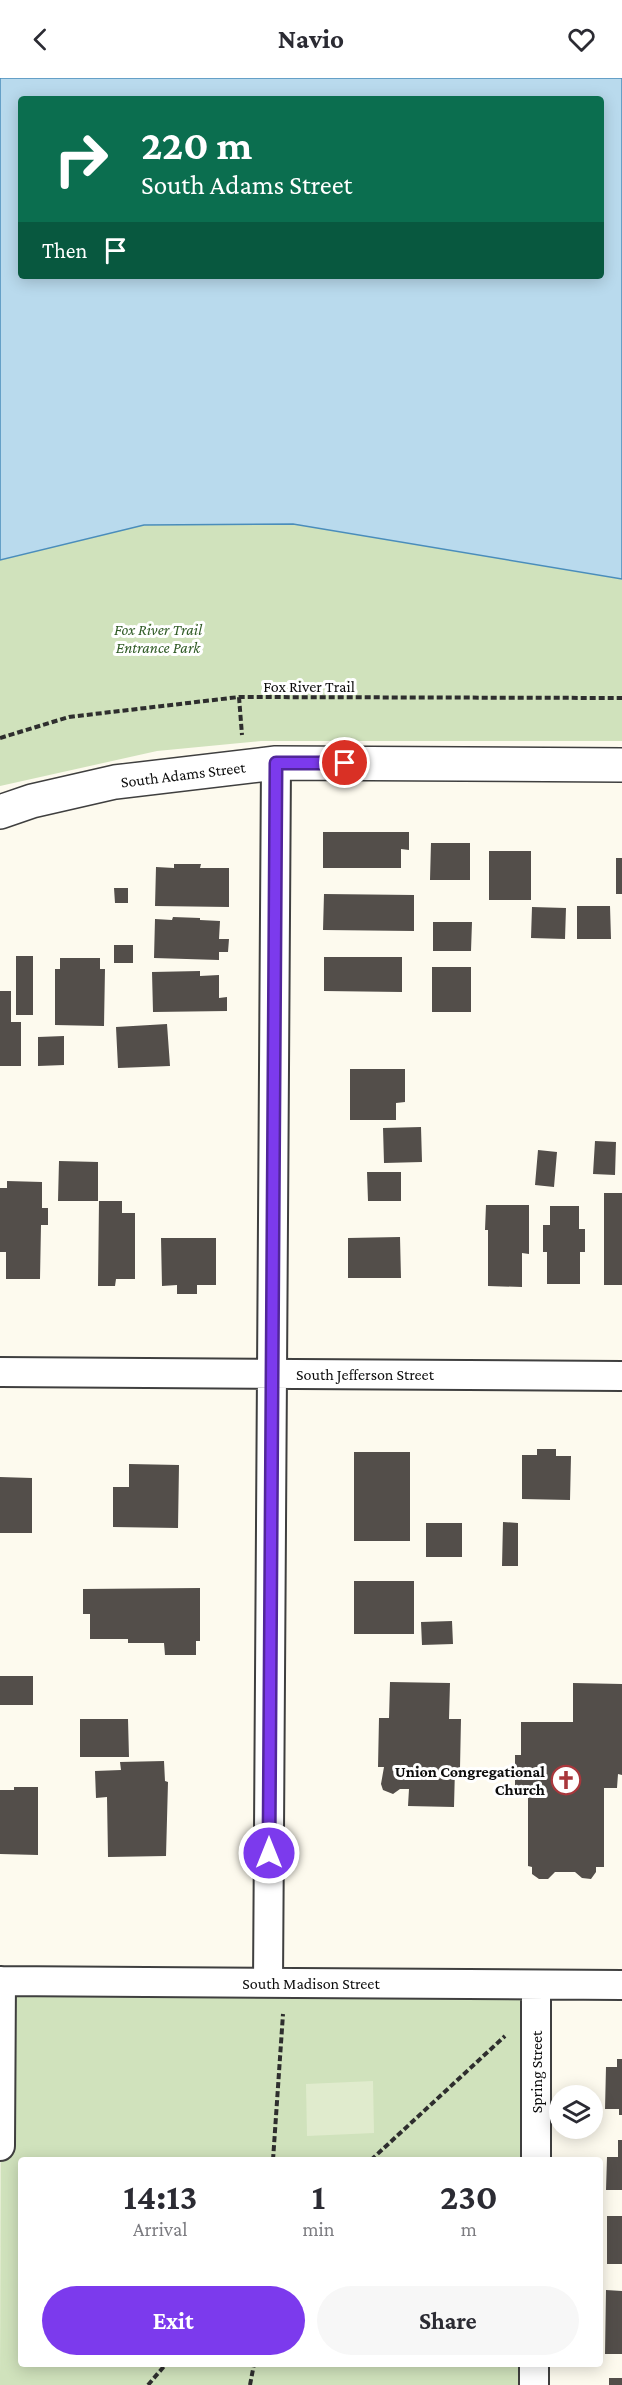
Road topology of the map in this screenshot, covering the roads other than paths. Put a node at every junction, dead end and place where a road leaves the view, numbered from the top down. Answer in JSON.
{"nodes":[{"id":1,"x":276,"y":763,"type":"junction"},
{"id":2,"x":622,"y":765,"type":"edge"},
{"id":3,"x":0,"y":812,"type":"edge"},
{"id":4,"x":0,"y":1372,"type":"edge"},
{"id":5,"x":272,"y":1374,"type":"junction"},
{"id":6,"x":622,"y":1376,"type":"edge"},
{"id":7,"x":1,"y":1981,"type":"edge"},
{"id":8,"x":276,"y":1983,"type":"junction"},
{"id":9,"x":536,"y":1985,"type":"junction"},
{"id":10,"x":622,"y":1985,"type":"edge"},
{"id":11,"x":0,"y":2146,"type":"edge"},
{"id":12,"x":536,"y":2157,"type":"edge"},
{"id":13,"x":534,"y":2367,"type":"edge"},
{"id":14,"x":534,"y":2385,"type":"edge"}],
"edges":[{"from":1,"to":2,"type":"street","name":"South Adams Street"},
{"from":1,"to":3,"type":"street","name":"South Adams Street"},
{"from":1,"to":5,"type":"street"},
{"from":4,"to":5,"type":"street","name":"South Jefferson Street"},
{"from":5,"to":6,"type":"street","name":"South Jefferson Street"},
{"from":5,"to":8,"type":"street"},
{"from":7,"to":8,"type":"street","name":"South Madison Street"},
{"from":7,"to":11,"type":"street"},
{"from":8,"to":9,"type":"street","name":"South Madison Street"},
{"from":9,"to":10,"type":"street","name":"South Madison Street"},
{"from":9,"to":12,"type":"street","name":"Spring Street"},
{"from":13,"to":14,"type":"street"}]}
